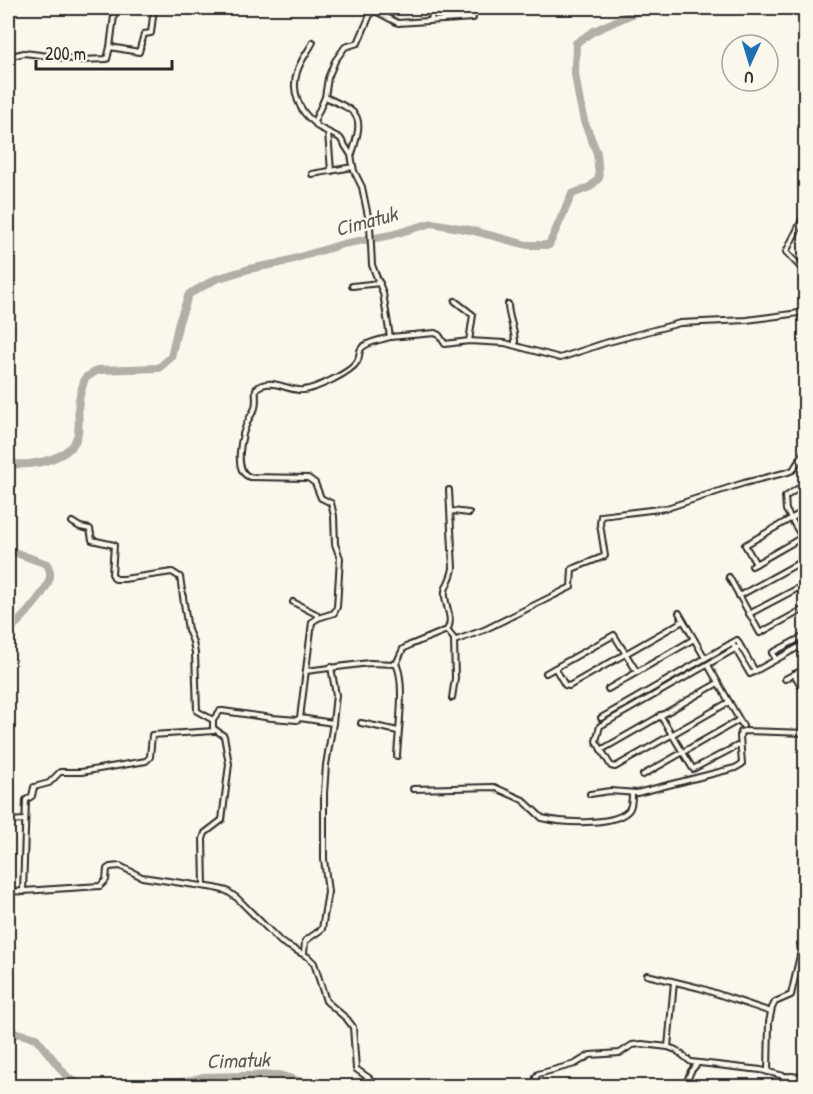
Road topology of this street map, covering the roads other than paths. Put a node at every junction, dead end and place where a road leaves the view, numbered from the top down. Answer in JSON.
{"nodes":[{"id":1,"x":115,"y":8,"type":"edge"},
{"id":2,"x":154,"y":8,"type":"edge"},
{"id":3,"x":433,"y":8,"type":"edge"},
{"id":4,"x":373,"y":9,"type":"edge"},
{"id":5,"x":473,"y":18,"type":"dead end"},
{"id":6,"x":431,"y":20,"type":"junction"},
{"id":7,"x":313,"y":42,"type":"dead end"},
{"id":8,"x":110,"y":47,"type":"junction"},
{"id":9,"x":8,"y":57,"type":"edge"},
{"id":10,"x":325,"y":97,"type":"junction"},
{"id":11,"x":314,"y":122,"type":"junction"},
{"id":12,"x":328,"y":133,"type":"junction"},
{"id":13,"x":351,"y":155,"type":"junction"},
{"id":14,"x":353,"y":167,"type":"junction"},
{"id":15,"x":331,"y":171,"type":"junction"},
{"id":16,"x":312,"y":174,"type":"dead end"},
{"id":17,"x":806,"y":212,"type":"edge"},
{"id":18,"x":806,"y":259,"type":"edge"},
{"id":19,"x":801,"y":268,"type":"junction"},
{"id":20,"x":806,"y":273,"type":"edge"},
{"id":21,"x":380,"y":283,"type":"junction"},
{"id":22,"x":352,"y":286,"type":"dead end"},
{"id":23,"x":455,"y":301,"type":"dead end"},
{"id":24,"x":508,"y":304,"type":"dead end"},
{"id":25,"x":806,"y":312,"type":"edge"},
{"id":26,"x":390,"y":337,"type":"junction"},
{"id":27,"x":469,"y":341,"type":"junction"},
{"id":28,"x":515,"y":345,"type":"junction"},
{"id":29,"x":806,"y":449,"type":"edge"},
{"id":30,"x":797,"y":489,"type":"dead end"},
{"id":31,"x":449,"y":490,"type":"dead end"},
{"id":32,"x":806,"y":510,"type":"edge"},
{"id":33,"x":452,"y":511,"type":"junction"},
{"id":34,"x":469,"y":513,"type":"dead end"},
{"id":35,"x":791,"y":519,"type":"junction"},
{"id":36,"x":72,"y":522,"type":"dead end"},
{"id":37,"x":804,"y":536,"type":"edge"},
{"id":38,"x":806,"y":544,"type":"edge"},
{"id":39,"x":806,"y":559,"type":"edge"},
{"id":40,"x":729,"y":577,"type":"dead end"},
{"id":41,"x":806,"y":584,"type":"edge"},
{"id":42,"x":739,"y":596,"type":"junction"},
{"id":43,"x":292,"y":602,"type":"dead end"},
{"id":44,"x":806,"y":608,"type":"edge"},
{"id":45,"x":680,"y":613,"type":"dead end"},
{"id":46,"x":749,"y":614,"type":"junction"},
{"id":47,"x":318,"y":618,"type":"junction"},
{"id":48,"x":683,"y":621,"type":"junction"},
{"id":49,"x":447,"y":630,"type":"junction"},
{"id":50,"x":806,"y":635,"type":"edge"},
{"id":51,"x":694,"y":639,"type":"junction"},
{"id":52,"x":455,"y":640,"type":"junction"},
{"id":53,"x":806,"y":642,"type":"edge"},
{"id":54,"x":732,"y":643,"type":"junction"},
{"id":55,"x":740,"y":646,"type":"junction"},
{"id":56,"x":735,"y":649,"type":"junction"},
{"id":57,"x":626,"y":653,"type":"junction"},
{"id":58,"x":705,"y":658,"type":"junction"},
{"id":59,"x":776,"y":659,"type":"junction"},
{"id":60,"x":396,"y":663,"type":"junction"},
{"id":61,"x":708,"y":665,"type":"junction"},
{"id":62,"x":332,"y":666,"type":"junction"},
{"id":63,"x":555,"y":668,"type":"junction"},
{"id":64,"x":806,"y":668,"type":"edge"},
{"id":65,"x":306,"y":671,"type":"junction"},
{"id":66,"x":755,"y":671,"type":"junction"},
{"id":67,"x":637,"y":672,"type":"junction"},
{"id":68,"x":546,"y":673,"type":"dead end"},
{"id":69,"x":794,"y":674,"type":"junction"},
{"id":70,"x":785,"y":679,"type":"dead end"},
{"id":71,"x":718,"y":683,"type":"junction"},
{"id":72,"x":608,"y":689,"type":"dead end"},
{"id":73,"x":645,"y":692,"type":"junction"},
{"id":74,"x":805,"y":693,"type":"edge"},
{"id":75,"x":452,"y":698,"type":"dead end"},
{"id":76,"x":649,"y":698,"type":"junction"},
{"id":77,"x":729,"y":702,"type":"junction"},
{"id":78,"x":660,"y":715,"type":"junction"},
{"id":79,"x":300,"y":718,"type":"junction"},
{"id":80,"x":601,"y":718,"type":"dead end"},
{"id":81,"x":213,"y":720,"type":"junction"},
{"id":82,"x":739,"y":720,"type":"junction"},
{"id":83,"x":333,"y":723,"type":"junction"},
{"id":84,"x":361,"y":723,"type":"dead end"},
{"id":85,"x":743,"y":726,"type":"dead end"},
{"id":86,"x":214,"y":731,"type":"junction"},
{"id":87,"x":398,"y":731,"type":"junction"},
{"id":88,"x":806,"y":733,"type":"edge"},
{"id":89,"x":672,"y":734,"type":"junction"},
{"id":90,"x":737,"y":746,"type":"dead end"},
{"id":91,"x":602,"y":750,"type":"junction"},
{"id":92,"x":682,"y":752,"type":"junction"},
{"id":93,"x":397,"y":756,"type":"dead end"},
{"id":94,"x":643,"y":775,"type":"dead end"},
{"id":95,"x":413,"y":789,"type":"dead end"},
{"id":96,"x":590,"y":794,"type":"dead end"},
{"id":97,"x":632,"y":794,"type":"junction"},
{"id":98,"x":25,"y":820,"type":"junction"},
{"id":99,"x":8,"y":821,"type":"edge"},
{"id":100,"x":204,"y":886,"type":"junction"},
{"id":101,"x":8,"y":892,"type":"edge"},
{"id":102,"x":23,"y":892,"type":"junction"},
{"id":103,"x":800,"y":944,"type":"dead end"},
{"id":104,"x":304,"y":955,"type":"junction"},
{"id":105,"x":647,"y":975,"type":"dead end"},
{"id":106,"x":674,"y":982,"type":"junction"},
{"id":107,"x":771,"y":1012,"type":"junction"},
{"id":108,"x":668,"y":1047,"type":"junction"},
{"id":109,"x":698,"y":1063,"type":"junction"},
{"id":110,"x":768,"y":1072,"type":"junction"},
{"id":111,"x":792,"y":1076,"type":"junction"},
{"id":112,"x":806,"y":1077,"type":"edge"},
{"id":113,"x":375,"y":1086,"type":"edge"},
{"id":114,"x":535,"y":1086,"type":"edge"},
{"id":115,"x":685,"y":1086,"type":"edge"},
{"id":116,"x":789,"y":1086,"type":"edge"}],
"edges":[{"from":1,"to":8,"type":"street"},
{"from":2,"to":8,"type":"street"},
{"from":3,"to":6,"type":"street"},
{"from":4,"to":6,"type":"street"},
{"from":4,"to":10,"type":"street"},
{"from":5,"to":6,"type":"street"},
{"from":7,"to":11,"type":"street"},
{"from":8,"to":9,"type":"street"},
{"from":10,"to":11,"type":"street"},
{"from":10,"to":13,"type":"street"},
{"from":11,"to":12,"type":"street"},
{"from":12,"to":13,"type":"street"},
{"from":12,"to":15,"type":"street"},
{"from":13,"to":14,"type":"street"},
{"from":14,"to":15,"type":"street"},
{"from":14,"to":21,"type":"street"},
{"from":15,"to":16,"type":"street"},
{"from":17,"to":19,"type":"street"},
{"from":18,"to":19,"type":"street"},
{"from":19,"to":20,"type":"street"},
{"from":21,"to":22,"type":"street"},
{"from":21,"to":26,"type":"street"},
{"from":23,"to":27,"type":"street"},
{"from":24,"to":28,"type":"street"},
{"from":25,"to":28,"type":"street"},
{"from":26,"to":27,"type":"street"},
{"from":26,"to":47,"type":"street"},
{"from":27,"to":28,"type":"street"},
{"from":29,"to":52,"type":"street"},
{"from":30,"to":35,"type":"street"},
{"from":31,"to":33,"type":"street"},
{"from":32,"to":35,"type":"street"},
{"from":33,"to":34,"type":"street"},
{"from":33,"to":49,"type":"street"},
{"from":35,"to":37,"type":"street"},
{"from":35,"to":37,"type":"street"},
{"from":36,"to":81,"type":"street"},
{"from":37,"to":38,"type":"street"},
{"from":39,"to":42,"type":"street"},
{"from":40,"to":42,"type":"street"},
{"from":41,"to":46,"type":"street"},
{"from":42,"to":46,"type":"street"},
{"from":43,"to":47,"type":"street"},
{"from":44,"to":46,"type":"street"},
{"from":45,"to":48,"type":"street"},
{"from":47,"to":65,"type":"street"},
{"from":48,"to":51,"type":"street"},
{"from":48,"to":57,"type":"street"},
{"from":49,"to":52,"type":"street"},
{"from":49,"to":60,"type":"street"},
{"from":50,"to":59,"type":"street"},
{"from":51,"to":58,"type":"street"},
{"from":51,"to":67,"type":"street"},
{"from":52,"to":75,"type":"street"},
{"from":53,"to":59,"type":"street"},
{"from":54,"to":55,"type":"street"},
{"from":54,"to":56,"type":"street"},
{"from":54,"to":58,"type":"street"},
{"from":55,"to":56,"type":"street"},
{"from":55,"to":66,"type":"street"},
{"from":56,"to":61,"type":"street"},
{"from":56,"to":66,"type":"street"},
{"from":57,"to":63,"type":"street"},
{"from":57,"to":63,"type":"street"},
{"from":57,"to":67,"type":"street"},
{"from":58,"to":73,"type":"street"},
{"from":59,"to":66,"type":"street"},
{"from":60,"to":62,"type":"street"},
{"from":60,"to":87,"type":"street"},
{"from":61,"to":71,"type":"street"},
{"from":61,"to":76,"type":"street"},
{"from":62,"to":65,"type":"street"},
{"from":62,"to":83,"type":"street"},
{"from":63,"to":68,"type":"street"},
{"from":64,"to":69,"type":"street"},
{"from":65,"to":79,"type":"street"},
{"from":67,"to":72,"type":"street"},
{"from":69,"to":70,"type":"street"},
{"from":69,"to":74,"type":"street"},
{"from":71,"to":77,"type":"street"},
{"from":71,"to":78,"type":"street"},
{"from":73,"to":76,"type":"street"},
{"from":73,"to":80,"type":"street"},
{"from":76,"to":91,"type":"street"},
{"from":77,"to":82,"type":"street"},
{"from":77,"to":89,"type":"street"},
{"from":78,"to":89,"type":"street"},
{"from":78,"to":91,"type":"street"},
{"from":79,"to":81,"type":"street"},
{"from":79,"to":83,"type":"street"},
{"from":81,"to":86,"type":"street"},
{"from":82,"to":85,"type":"street"},
{"from":82,"to":92,"type":"street"},
{"from":83,"to":104,"type":"street"},
{"from":84,"to":87,"type":"street"},
{"from":86,"to":98,"type":"street"},
{"from":86,"to":100,"type":"street"},
{"from":87,"to":93,"type":"street"},
{"from":88,"to":97,"type":"street"},
{"from":89,"to":91,"type":"street"},
{"from":89,"to":92,"type":"street"},
{"from":90,"to":92,"type":"street"},
{"from":92,"to":94,"type":"street"},
{"from":95,"to":97,"type":"street"},
{"from":96,"to":97,"type":"street"},
{"from":98,"to":99,"type":"street"},
{"from":98,"to":102,"type":"street"},
{"from":100,"to":102,"type":"street"},
{"from":100,"to":104,"type":"street"},
{"from":101,"to":102,"type":"street"},
{"from":103,"to":107,"type":"street"},
{"from":104,"to":113,"type":"street"},
{"from":105,"to":106,"type":"street"},
{"from":106,"to":107,"type":"street"},
{"from":106,"to":108,"type":"street"},
{"from":107,"to":110,"type":"street"},
{"from":108,"to":109,"type":"street"},
{"from":108,"to":114,"type":"street"},
{"from":109,"to":110,"type":"street"},
{"from":109,"to":115,"type":"street"},
{"from":110,"to":111,"type":"street"},
{"from":111,"to":112,"type":"street"},
{"from":111,"to":116,"type":"street"}]}
